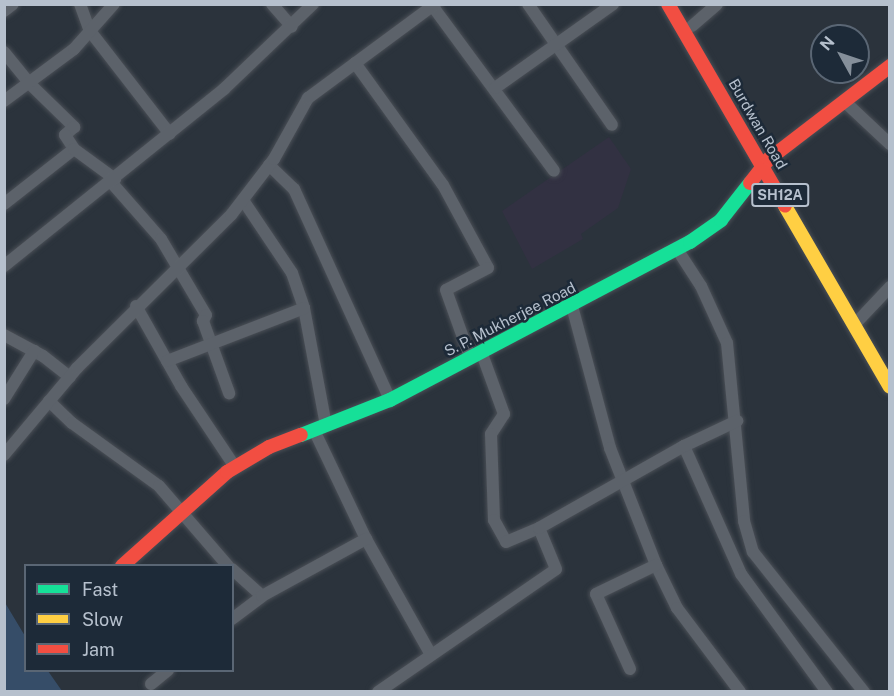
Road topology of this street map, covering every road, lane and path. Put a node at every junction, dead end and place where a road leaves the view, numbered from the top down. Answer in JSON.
{"nodes":[{"id":1,"x":13,"y":4,"type":"edge"},
{"id":2,"x":80,"y":4,"type":"edge"},
{"id":3,"x":114,"y":4,"type":"edge"},
{"id":4,"x":272,"y":4,"type":"edge"},
{"id":5,"x":313,"y":4,"type":"edge"},
{"id":6,"x":528,"y":4,"type":"edge"},
{"id":7,"x":613,"y":4,"type":"edge"},
{"id":8,"x":668,"y":4,"type":"edge"},
{"id":9,"x":680,"y":4,"type":"edge"},
{"id":10,"x":717,"y":4,"type":"edge"},
{"id":11,"x":433,"y":5,"type":"edge"},
{"id":12,"x":4,"y":11,"type":"edge"},
{"id":13,"x":292,"y":27,"type":"junction"},
{"id":14,"x":688,"y":29,"type":"junction"},
{"id":15,"x":90,"y":31,"type":"junction"},
{"id":16,"x":557,"y":45,"type":"junction"},
{"id":17,"x":4,"y":52,"type":"edge"},
{"id":18,"x":355,"y":63,"type":"junction"},
{"id":19,"x":890,"y":66,"type":"edge"},
{"id":20,"x":30,"y":84,"type":"junction"},
{"id":21,"x":495,"y":88,"type":"junction"},
{"id":22,"x":4,"y":101,"type":"edge"},
{"id":23,"x":844,"y":101,"type":"junction"},
{"id":24,"x":612,"y":124,"type":"dead end"},
{"id":25,"x":170,"y":134,"type":"junction"},
{"id":26,"x":890,"y":144,"type":"edge"},
{"id":27,"x":74,"y":149,"type":"junction"},
{"id":28,"x":766,"y":162,"type":"junction"},
{"id":29,"x":269,"y":165,"type":"junction"},
{"id":30,"x":554,"y":171,"type":"dead end"},
{"id":31,"x":113,"y":181,"type":"junction"},
{"id":32,"x":243,"y":200,"type":"junction"},
{"id":33,"x":4,"y":204,"type":"edge"},
{"id":34,"x":677,"y":249,"type":"junction"},
{"id":35,"x":6,"y":263,"type":"edge"},
{"id":36,"x":178,"y":266,"type":"junction"},
{"id":37,"x":890,"y":287,"type":"edge"},
{"id":38,"x":136,"y":306,"type":"junction"},
{"id":39,"x":572,"y":306,"type":"junction"},
{"id":40,"x":304,"y":308,"type":"junction"},
{"id":41,"x":859,"y":320,"type":"junction"},
{"id":42,"x":4,"y":335,"type":"edge"},
{"id":43,"x":212,"y":344,"type":"junction"},
{"id":44,"x":34,"y":351,"type":"junction"},
{"id":45,"x":476,"y":356,"type":"junction"},
{"id":46,"x":167,"y":361,"type":"junction"},
{"id":47,"x":890,"y":367,"type":"edge"},
{"id":48,"x":70,"y":377,"type":"junction"},
{"id":49,"x":890,"y":387,"type":"edge"},
{"id":50,"x":229,"y":393,"type":"dead end"},
{"id":51,"x":4,"y":399,"type":"edge"},
{"id":52,"x":390,"y":400,"type":"junction"},
{"id":53,"x":49,"y":401,"type":"junction"},
{"id":54,"x":737,"y":421,"type":"junction"},
{"id":55,"x":320,"y":427,"type":"junction"},
{"id":56,"x":684,"y":446,"type":"junction"},
{"id":57,"x":4,"y":455,"type":"edge"},
{"id":58,"x":235,"y":467,"type":"junction"},
{"id":59,"x":624,"y":483,"type":"junction"},
{"id":60,"x":181,"y":512,"type":"junction"},
{"id":61,"x":539,"y":528,"type":"junction"},
{"id":62,"x":366,"y":539,"type":"junction"},
{"id":63,"x":124,"y":564,"type":"edge"},
{"id":64,"x":226,"y":564,"type":"edge"},
{"id":65,"x":656,"y":565,"type":"junction"},
{"id":66,"x":234,"y":571,"type":"edge"},
{"id":67,"x":262,"y":596,"type":"junction"},
{"id":68,"x":234,"y":617,"type":"edge"},
{"id":69,"x":430,"y":655,"type":"junction"},
{"id":70,"x":630,"y":669,"type":"dead end"},
{"id":71,"x":166,"y":672,"type":"edge"},
{"id":72,"x":151,"y":684,"type":"dead end"},
{"id":73,"x":378,"y":692,"type":"edge"},
{"id":74,"x":740,"y":692,"type":"edge"},
{"id":75,"x":827,"y":692,"type":"edge"},
{"id":76,"x":864,"y":692,"type":"edge"}],
"edges":[{"from":1,"to":12,"type":"street"},
{"from":2,"to":15,"type":"street"},
{"from":3,"to":15,"type":"street"},
{"from":4,"to":13,"type":"street"},
{"from":5,"to":13,"type":"street"},
{"from":6,"to":16,"type":"street"},
{"from":7,"to":16,"type":"street"},
{"from":8,"to":14,"type":"street","name":"Burdwan Road","number":"SH12A"},
{"from":9,"to":14,"type":"street","name":"Burdwan Road","number":"SH12A"},
{"from":10,"to":14,"type":"street"},
{"from":11,"to":18,"type":"street"},
{"from":11,"to":21,"type":"street"},
{"from":13,"to":25,"type":"street"},
{"from":14,"to":28,"type":"street","name":"Burdwan Road","number":"SH12A"},
{"from":15,"to":20,"type":"street"},
{"from":15,"to":25,"type":"street"},
{"from":16,"to":21,"type":"street"},
{"from":16,"to":24,"type":"street"},
{"from":17,"to":20,"type":"street"},
{"from":18,"to":29,"type":"street"},
{"from":18,"to":45,"type":"street"},
{"from":19,"to":23,"type":"street","name":"S. P. Mukherjee Road"},
{"from":20,"to":22,"type":"street"},
{"from":20,"to":27,"type":"street"},
{"from":21,"to":30,"type":"street"},
{"from":23,"to":26,"type":"street"},
{"from":23,"to":28,"type":"street","name":"S. P. Mukherjee Road"},
{"from":25,"to":31,"type":"street"},
{"from":27,"to":31,"type":"street"},
{"from":27,"to":33,"type":"street"},
{"from":28,"to":34,"type":"street","name":"S. P. Mukherjee Road"},
{"from":28,"to":41,"type":"street","name":"Burdwan Road","number":"SH12A"},
{"from":29,"to":32,"type":"street"},
{"from":29,"to":52,"type":"street"},
{"from":31,"to":35,"type":"street"},
{"from":31,"to":36,"type":"street"},
{"from":32,"to":36,"type":"street"},
{"from":32,"to":40,"type":"street"},
{"from":34,"to":39,"type":"street","name":"S. P. Mukherjee Road"},
{"from":34,"to":54,"type":"street"},
{"from":36,"to":38,"type":"street"},
{"from":36,"to":43,"type":"street"},
{"from":37,"to":41,"type":"street"},
{"from":38,"to":46,"type":"street"},
{"from":38,"to":48,"type":"street"},
{"from":39,"to":45,"type":"street","name":"S. P. Mukherjee Road"},
{"from":39,"to":59,"type":"street"},
{"from":40,"to":43,"type":"street"},
{"from":40,"to":55,"type":"street"},
{"from":41,"to":47,"type":"street","name":"Burdwan Road","number":"SH12A"},
{"from":41,"to":49,"type":"street","name":"Burdwan Road","number":"SH12A"},
{"from":42,"to":44,"type":"street"},
{"from":43,"to":46,"type":"street"},
{"from":43,"to":50,"type":"street"},
{"from":44,"to":48,"type":"street"},
{"from":44,"to":51,"type":"street"},
{"from":45,"to":52,"type":"street","name":"S. P. Mukherjee Road"},
{"from":45,"to":61,"type":"street"},
{"from":46,"to":58,"type":"street"},
{"from":48,"to":53,"type":"street"},
{"from":52,"to":55,"type":"street","name":"S. P. Mukherjee Road"},
{"from":53,"to":57,"type":"street"},
{"from":53,"to":60,"type":"street"},
{"from":54,"to":56,"type":"street"},
{"from":54,"to":76,"type":"street"},
{"from":55,"to":58,"type":"street","name":"S. P. Mukherjee Road"},
{"from":55,"to":62,"type":"street"},
{"from":56,"to":59,"type":"street"},
{"from":56,"to":75,"type":"street"},
{"from":58,"to":60,"type":"street","name":"S. P. Mukherjee Road"},
{"from":59,"to":61,"type":"street"},
{"from":59,"to":65,"type":"street"},
{"from":60,"to":63,"type":"street","name":"S. P. Mukherjee Road"},
{"from":60,"to":64,"type":"street"},
{"from":61,"to":69,"type":"street"},
{"from":62,"to":67,"type":"street"},
{"from":62,"to":69,"type":"street"},
{"from":65,"to":70,"type":"street"},
{"from":65,"to":74,"type":"street"},
{"from":66,"to":67,"type":"street"},
{"from":67,"to":68,"type":"street"},
{"from":69,"to":73,"type":"street"},
{"from":71,"to":72,"type":"street"}]}
